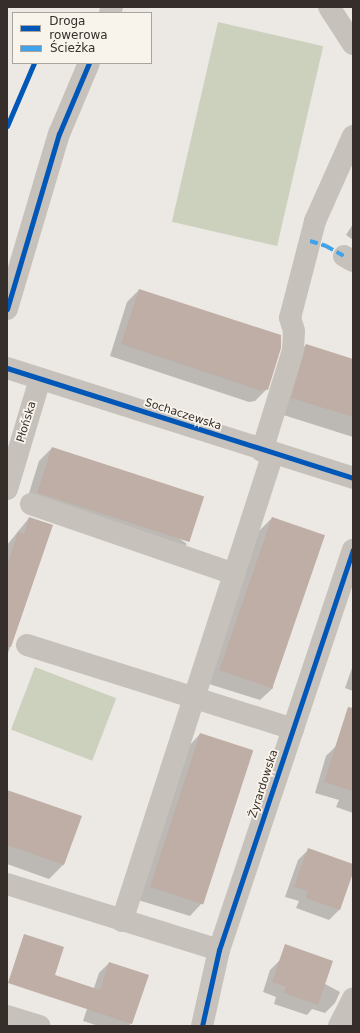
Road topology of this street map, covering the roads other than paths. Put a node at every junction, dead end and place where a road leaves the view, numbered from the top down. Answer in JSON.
{"nodes":[{"id":1,"x":330,"y":8,"type":"edge"},
{"id":2,"x":353,"y":44,"type":"edge"},
{"id":3,"x":89,"y":64,"type":"edge"},
{"id":4,"x":353,"y":136,"type":"edge"},
{"id":5,"x":7,"y":309,"type":"edge"},
{"id":6,"x":7,"y":368,"type":"edge"},
{"id":7,"x":40,"y":379,"type":"junction"},
{"id":8,"x":267,"y":453,"type":"junction"},
{"id":9,"x":353,"y":478,"type":"edge"},
{"id":10,"x":7,"y":489,"type":"edge"},
{"id":11,"x":31,"y":504,"type":"dead end"},
{"id":12,"x":353,"y":550,"type":"edge"},
{"id":13,"x":234,"y":574,"type":"junction"},
{"id":14,"x":27,"y":645,"type":"dead end"},
{"id":15,"x":194,"y":698,"type":"junction"},
{"id":16,"x":293,"y":729,"type":"junction"},
{"id":17,"x":7,"y":884,"type":"edge"},
{"id":18,"x":122,"y":921,"type":"junction"},
{"id":19,"x":219,"y":950,"type":"junction"},
{"id":20,"x":353,"y":998,"type":"edge"},
{"id":21,"x":7,"y":1016,"type":"edge"},
{"id":22,"x":40,"y":1026,"type":"edge"},
{"id":23,"x":202,"y":1026,"type":"edge"},
{"id":24,"x":339,"y":1026,"type":"edge"}],
"edges":[{"from":1,"to":2,"type":"street"},
{"from":3,"to":5,"type":"street"},
{"from":4,"to":8,"type":"street"},
{"from":6,"to":7,"type":"street","name":"Sochaczewska"},
{"from":7,"to":8,"type":"street","name":"Sochaczewska"},
{"from":7,"to":10,"type":"street","name":"Płońska"},
{"from":8,"to":9,"type":"street","name":"Sochaczewska"},
{"from":8,"to":13,"type":"street"},
{"from":11,"to":13,"type":"street"},
{"from":12,"to":16,"type":"street","name":"Żyrardowska"},
{"from":13,"to":15,"type":"street"},
{"from":14,"to":15,"type":"street"},
{"from":15,"to":16,"type":"street"},
{"from":15,"to":18,"type":"street"},
{"from":16,"to":19,"type":"street","name":"Żyrardowska"},
{"from":17,"to":18,"type":"street"},
{"from":18,"to":19,"type":"street"},
{"from":19,"to":23,"type":"street","name":"Żyrardowska"},
{"from":20,"to":24,"type":"street"},
{"from":21,"to":22,"type":"street"}]}
